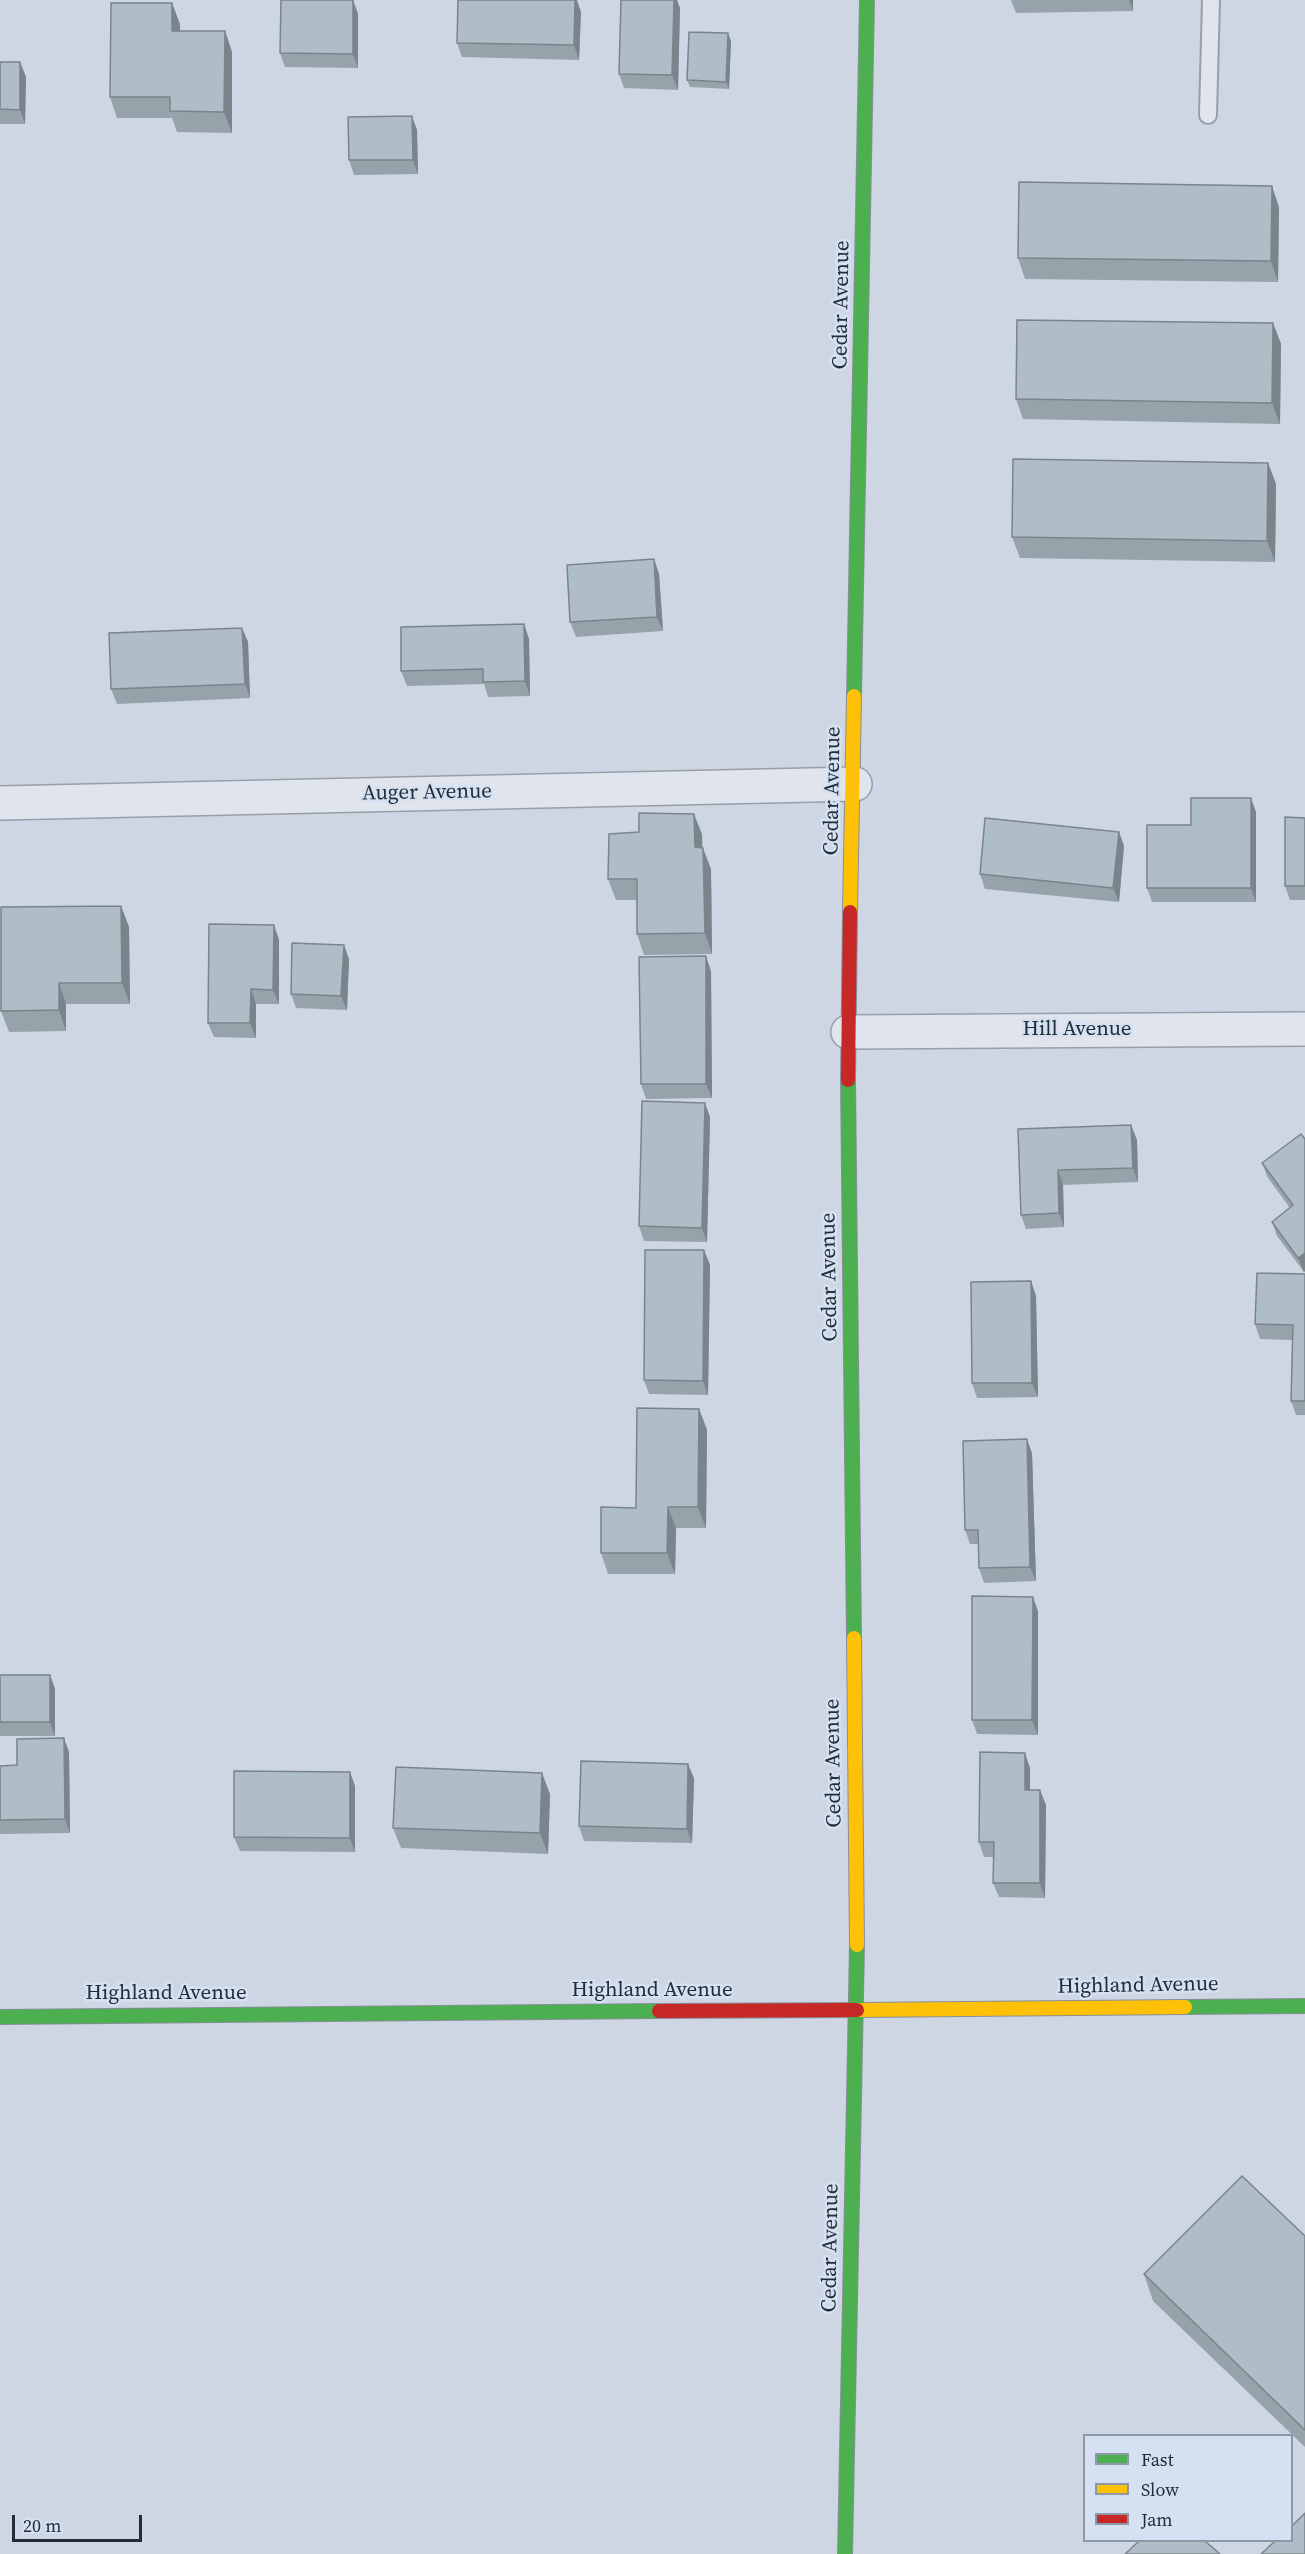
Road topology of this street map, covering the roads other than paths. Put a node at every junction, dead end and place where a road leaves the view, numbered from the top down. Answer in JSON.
{"nodes":[{"id":1,"x":867,"y":0,"type":"edge"},
{"id":2,"x":1211,"y":0,"type":"edge"},
{"id":3,"x":1208,"y":115,"type":"dead end"},
{"id":4,"x":855,"y":784,"type":"junction"},
{"id":5,"x":0,"y":803,"type":"edge"},
{"id":6,"x":1305,"y":1029,"type":"edge"},
{"id":7,"x":848,"y":1032,"type":"junction"},
{"id":8,"x":1305,"y":2006,"type":"edge"},
{"id":9,"x":858,"y":2010,"type":"junction"},
{"id":10,"x":0,"y":2017,"type":"edge"},
{"id":11,"x":845,"y":2554,"type":"edge"}],
"edges":[{"from":1,"to":4,"type":"street","name":"Cedar Avenue"},
{"from":2,"to":3,"type":"lane"},
{"from":4,"to":5,"type":"street","name":"Auger Avenue"},
{"from":4,"to":7,"type":"street","name":"Cedar Avenue"},
{"from":6,"to":7,"type":"street","name":"Hill Avenue"},
{"from":7,"to":9,"type":"street","name":"Cedar Avenue"},
{"from":8,"to":9,"type":"street","name":"Highland Avenue"},
{"from":9,"to":10,"type":"street","name":"Highland Avenue"},
{"from":9,"to":11,"type":"street","name":"Cedar Avenue"}]}
